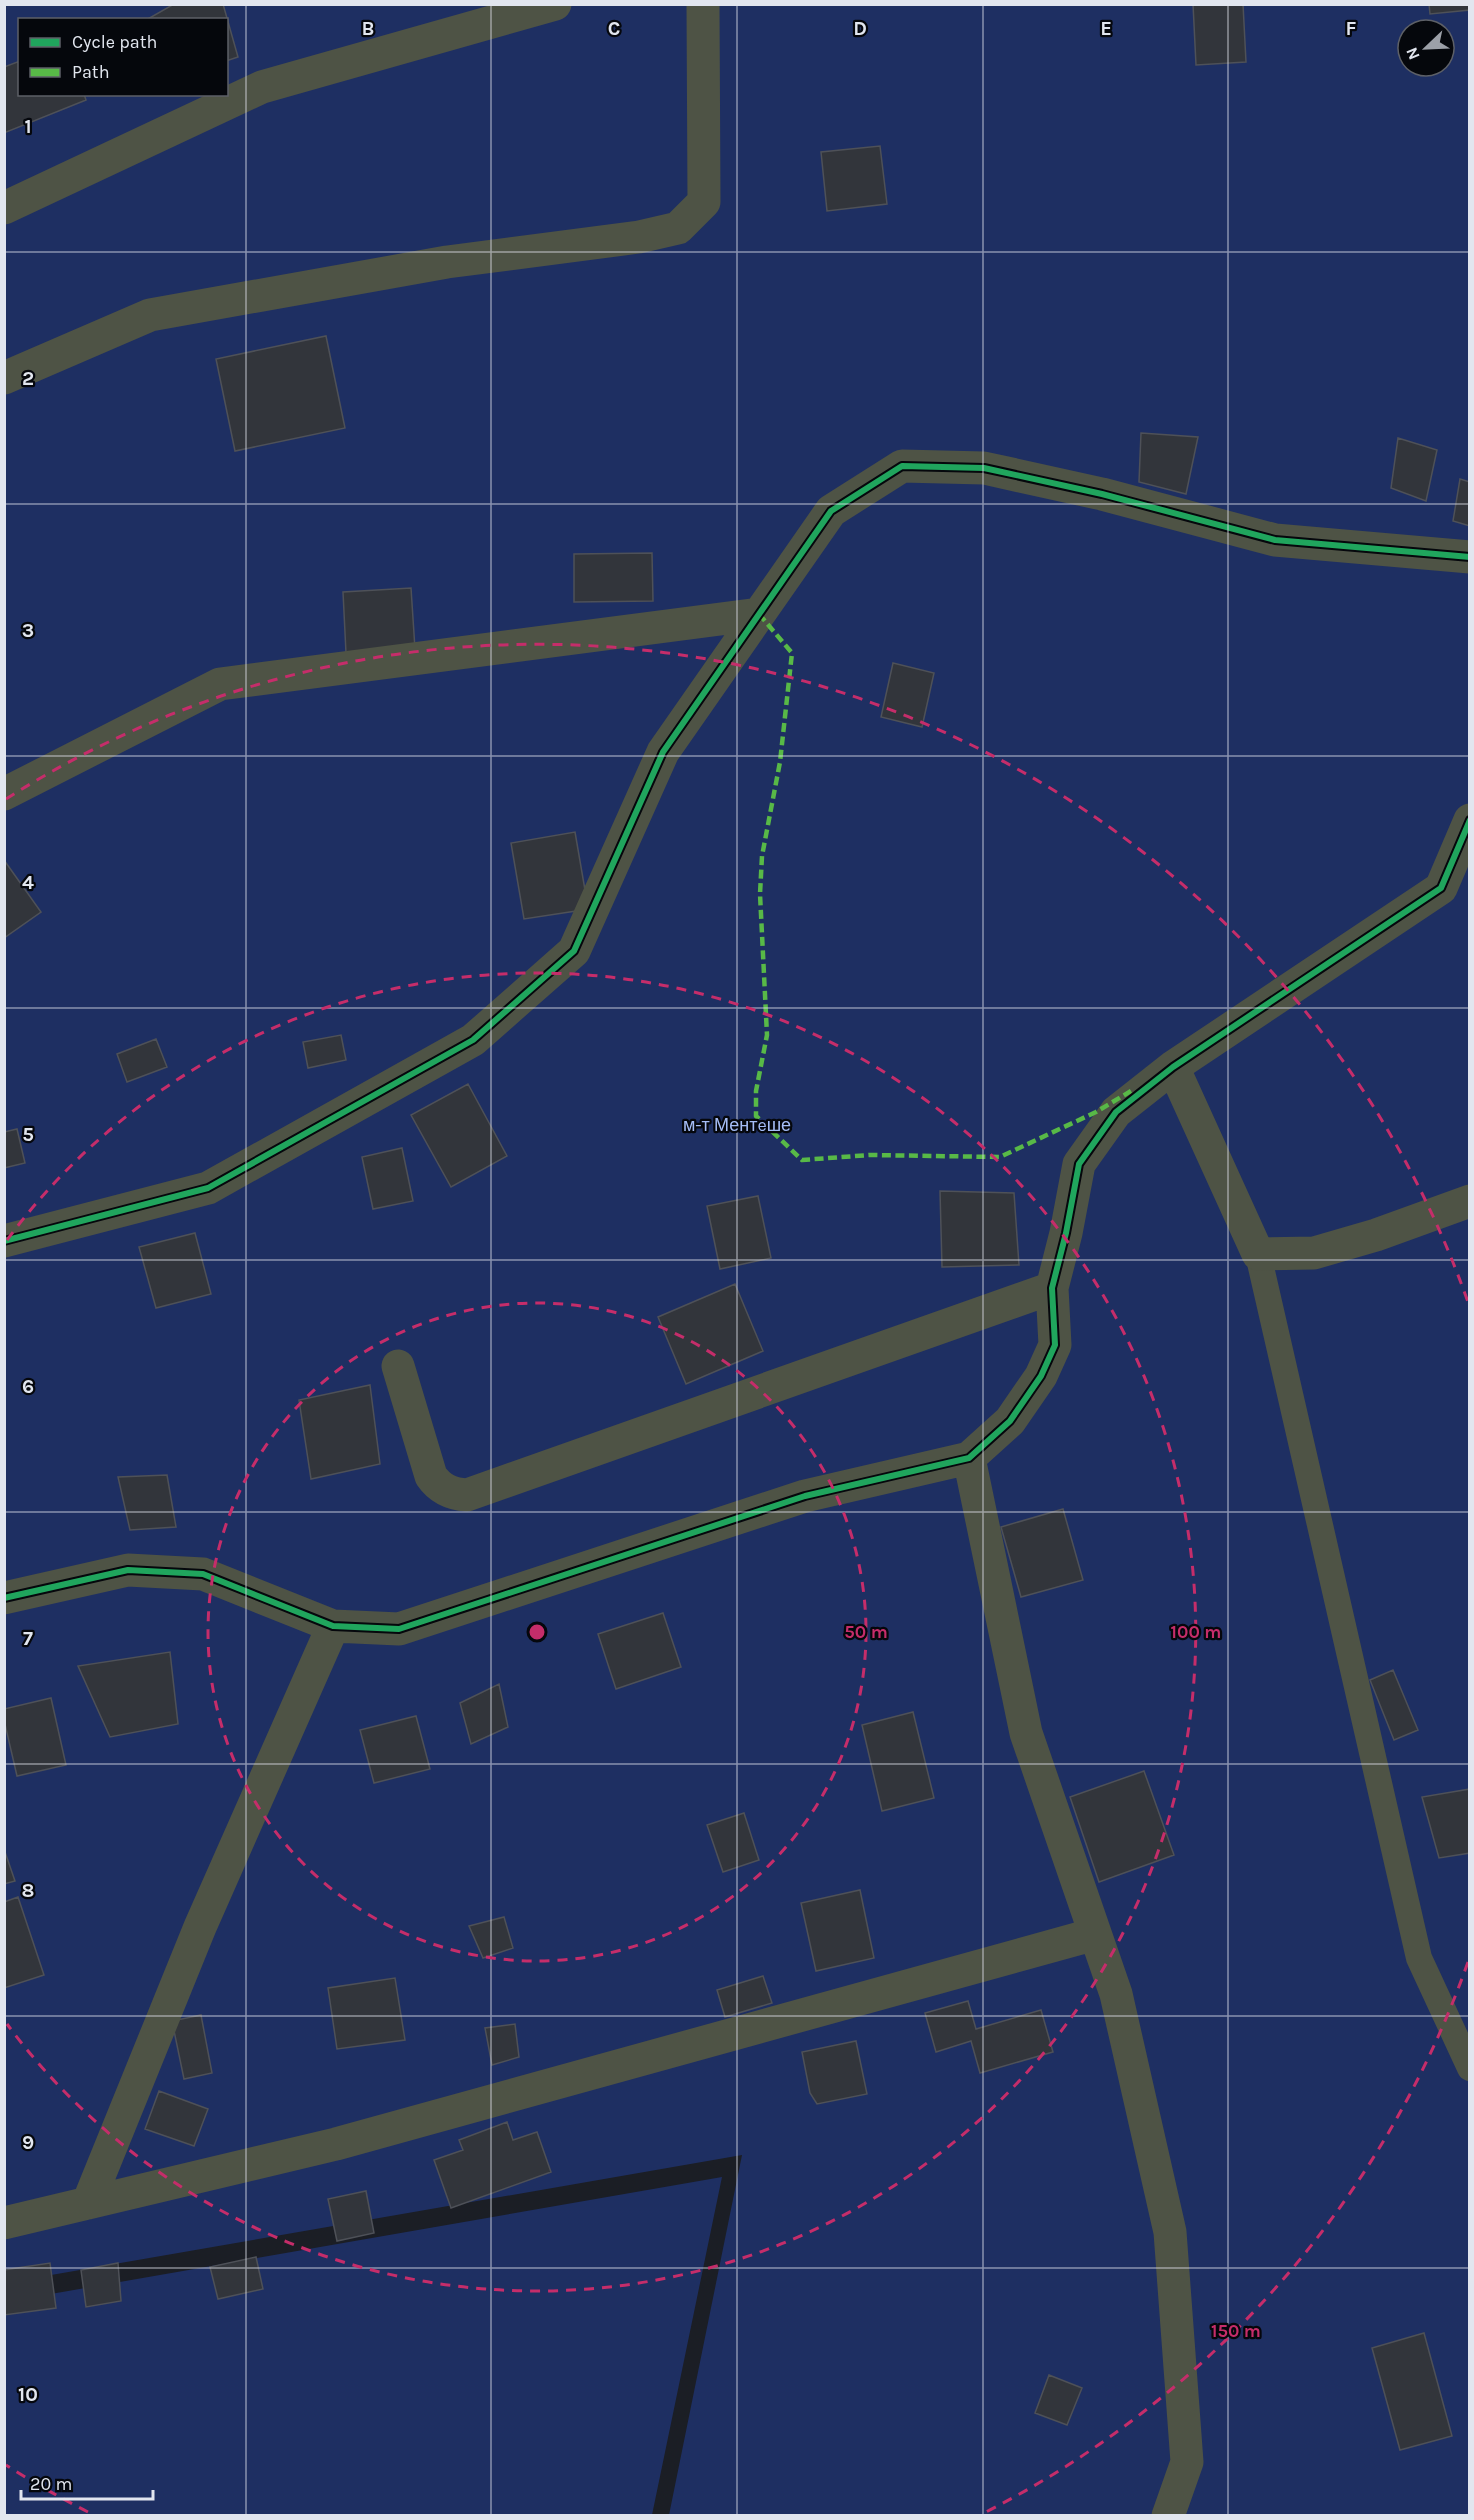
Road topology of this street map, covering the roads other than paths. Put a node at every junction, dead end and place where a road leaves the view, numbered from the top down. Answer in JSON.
{"nodes":[{"id":1,"x":555,"y":4,"type":"edge"},
{"id":2,"x":703,"y":4,"type":"edge"},
{"id":3,"x":4,"y":208,"type":"edge"},
{"id":4,"x":4,"y":378,"type":"edge"},
{"id":5,"x":1470,"y":556,"type":"edge"},
{"id":6,"x":759,"y":614,"type":"junction"},
{"id":7,"x":4,"y":794,"type":"edge"},
{"id":8,"x":1470,"y":820,"type":"edge"},
{"id":9,"x":1173,"y":1067,"type":"junction"},
{"id":10,"x":1470,"y":1201,"type":"edge"},
{"id":11,"x":4,"y":1241,"type":"edge"},
{"id":12,"x":1258,"y":1254,"type":"junction"},
{"id":13,"x":1052,"y":1288,"type":"junction"},
{"id":14,"x":398,"y":1366,"type":"dead end"},
{"id":15,"x":969,"y":1458,"type":"junction"},
{"id":16,"x":4,"y":1598,"type":"edge"},
{"id":17,"x":333,"y":1626,"type":"junction"},
{"id":18,"x":1095,"y":1935,"type":"junction"},
{"id":19,"x":1470,"y":2068,"type":"edge"},
{"id":20,"x":87,"y":2202,"type":"junction"},
{"id":21,"x":4,"y":2223,"type":"edge"},
{"id":22,"x":1167,"y":2516,"type":"edge"}],
"edges":[{"from":1,"to":3,"type":"street"},
{"from":2,"to":4,"type":"street"},
{"from":5,"to":6,"type":"street"},
{"from":6,"to":7,"type":"street"},
{"from":6,"to":11,"type":"street"},
{"from":8,"to":9,"type":"street"},
{"from":9,"to":12,"type":"street"},
{"from":9,"to":13,"type":"street"},
{"from":10,"to":12,"type":"street"},
{"from":12,"to":19,"type":"lane"},
{"from":13,"to":14,"type":"street"},
{"from":13,"to":15,"type":"street"},
{"from":15,"to":17,"type":"street"},
{"from":15,"to":18,"type":"street"},
{"from":16,"to":17,"type":"street"},
{"from":17,"to":20,"type":"street"},
{"from":18,"to":20,"type":"street"},
{"from":18,"to":22,"type":"street"},
{"from":20,"to":21,"type":"street"}]}
